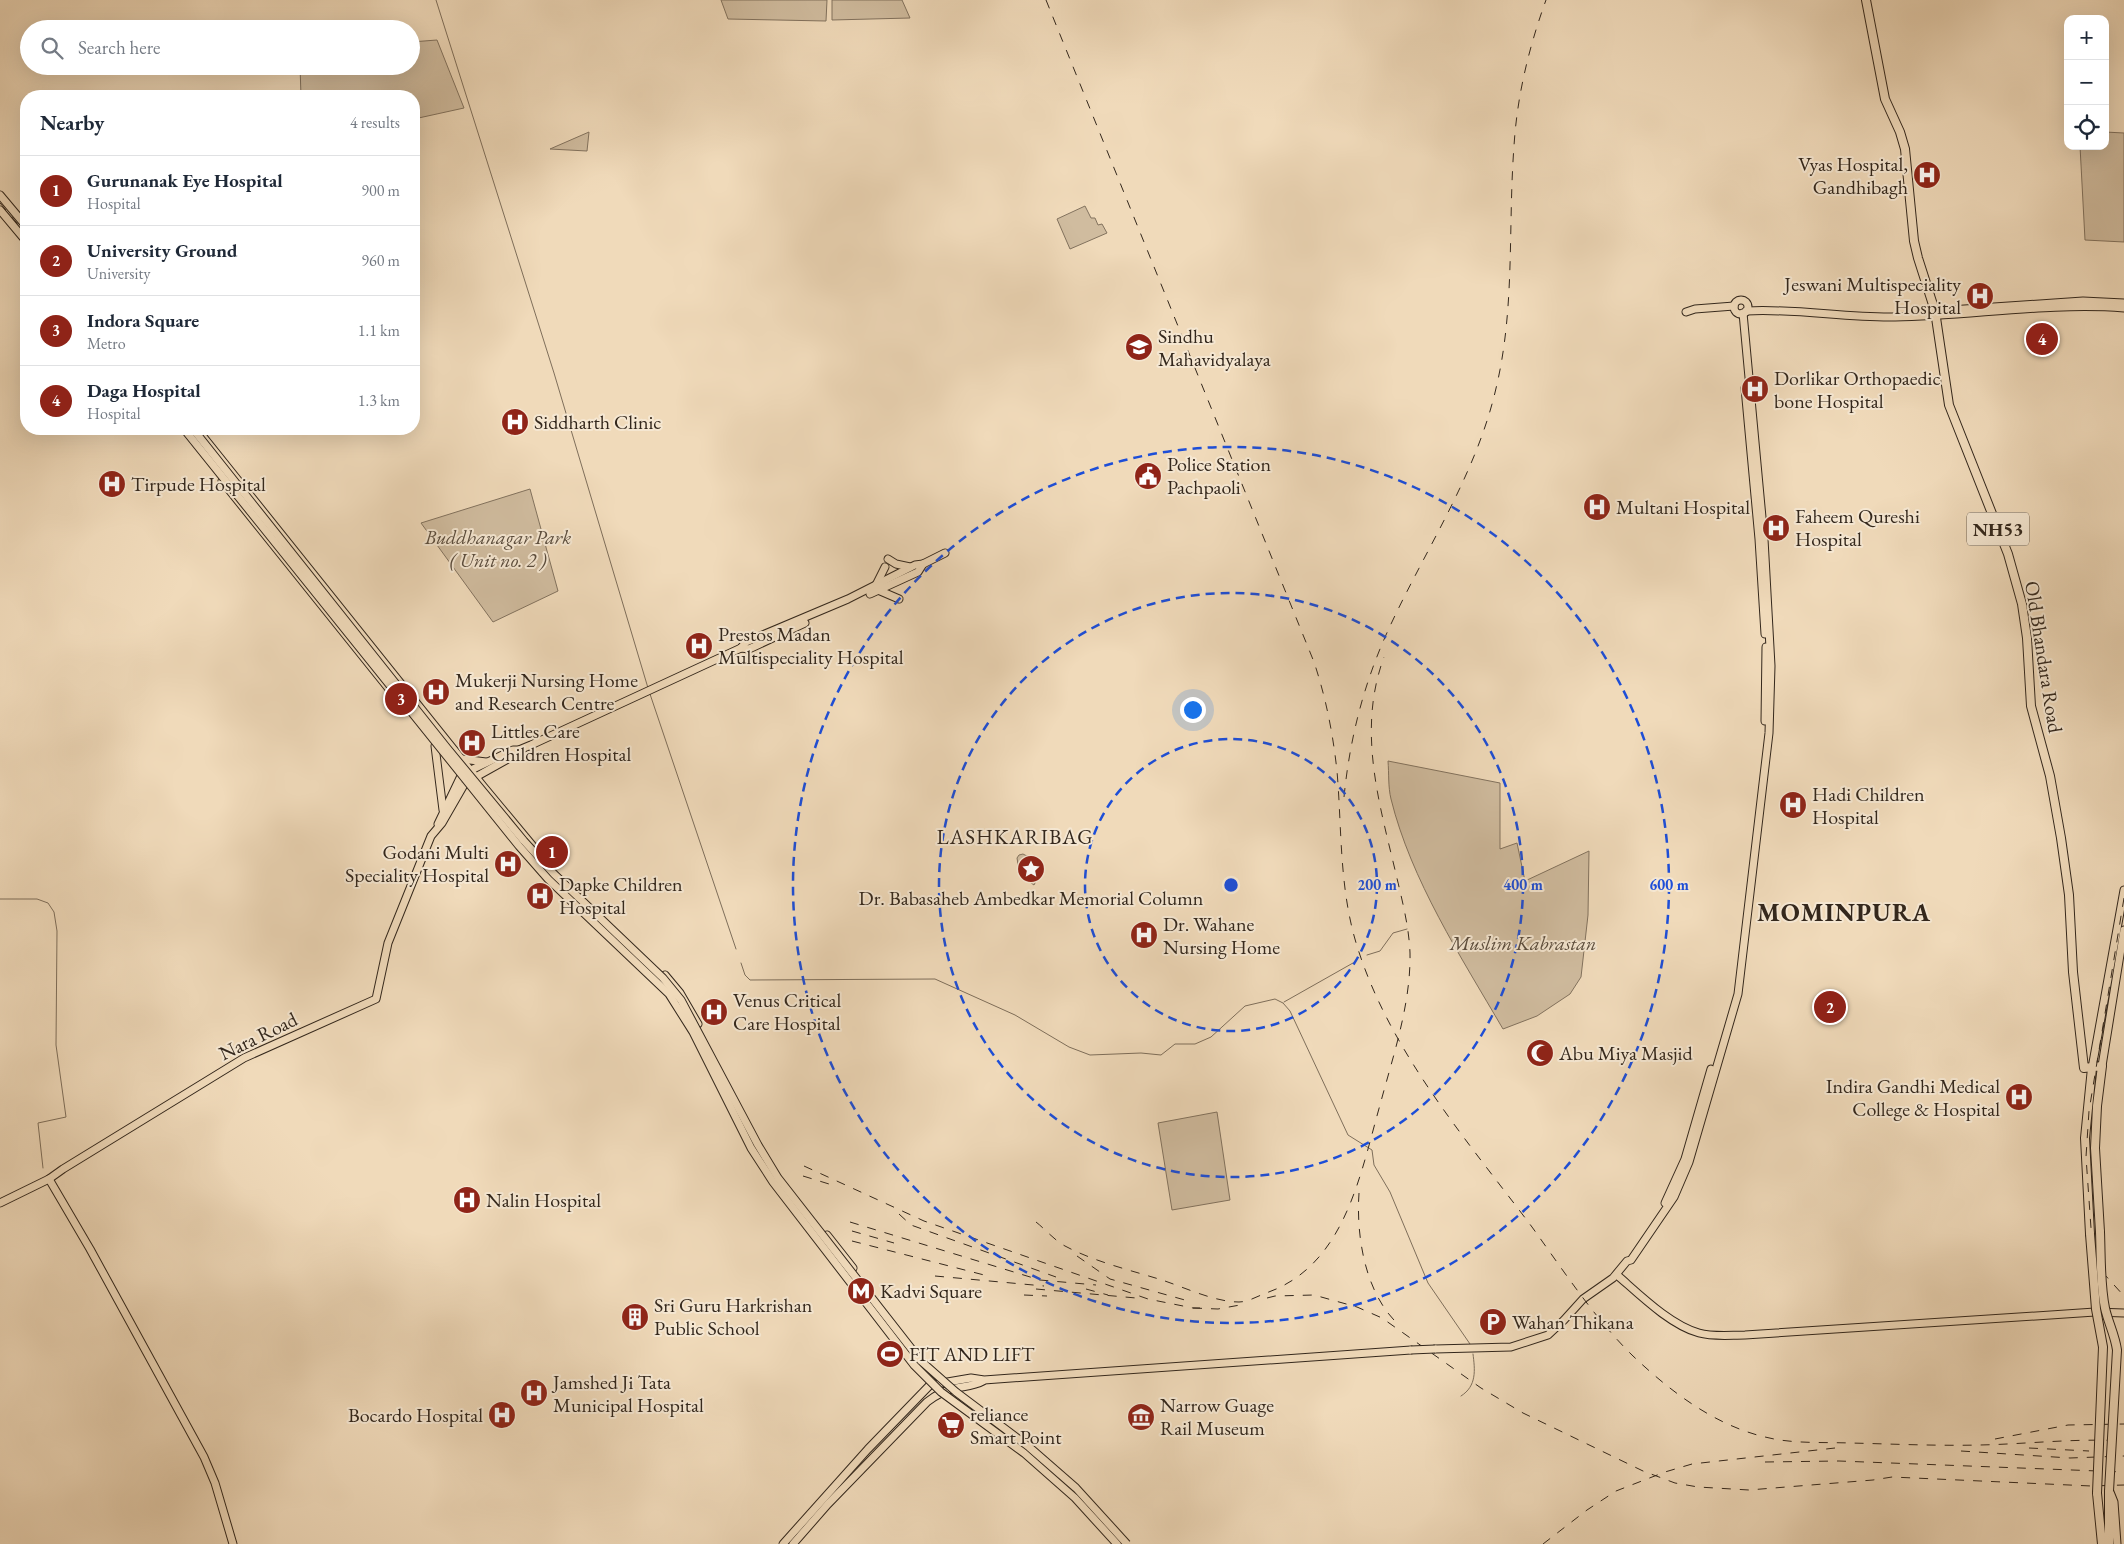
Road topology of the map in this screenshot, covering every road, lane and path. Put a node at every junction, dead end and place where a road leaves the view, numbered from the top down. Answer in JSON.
{"nodes":[{"id":1,"x":1866,"y":0,"type":"edge"},
{"id":2,"x":0,"y":190,"type":"edge"},
{"id":3,"x":0,"y":195,"type":"edge"},
{"id":4,"x":0,"y":205,"type":"edge"},
{"id":5,"x":0,"y":210,"type":"edge"},
{"id":6,"x":20,"y":214,"type":"edge"},
{"id":7,"x":20,"y":219,"type":"edge"},
{"id":8,"x":20,"y":229,"type":"edge"},
{"id":9,"x":20,"y":234,"type":"edge"},
{"id":10,"x":2124,"y":303,"type":"edge"},
{"id":11,"x":2124,"y":308,"type":"edge"},
{"id":12,"x":1741,"y":310,"type":"junction"},
{"id":13,"x":1690,"y":311,"type":"dead end"},
{"id":14,"x":1971,"y":311,"type":"junction"},
{"id":15,"x":1936,"y":313,"type":"junction"},
{"id":16,"x":185,"y":435,"type":"edge"},
{"id":17,"x":189,"y":435,"type":"edge"},
{"id":18,"x":198,"y":435,"type":"edge"},
{"id":19,"x":202,"y":435,"type":"edge"},
{"id":20,"x":945,"y":553,"type":"dead end"},
{"id":21,"x":888,"y":559,"type":"dead end"},
{"id":22,"x":923,"y":564,"type":"junction"},
{"id":23,"x":885,"y":567,"type":"dead end"},
{"id":24,"x":910,"y":567,"type":"junction"},
{"id":25,"x":877,"y":588,"type":"junction"},
{"id":26,"x":899,"y":599,"type":"dead end"},
{"id":27,"x":435,"y":746,"type":"junction"},
{"id":28,"x":462,"y":759,"type":"junction"},
{"id":29,"x":489,"y":765,"type":"junction"},
{"id":30,"x":473,"y":773,"type":"junction"},
{"id":31,"x":463,"y":780,"type":"junction"},
{"id":32,"x":483,"y":786,"type":"junction"},
{"id":33,"x":443,"y":811,"type":"junction"},
{"id":34,"x":438,"y":827,"type":"junction"},
{"id":35,"x":2124,"y":890,"type":"edge"},
{"id":36,"x":2124,"y":930,"type":"edge"},
{"id":37,"x":2102,"y":1066,"type":"junction"},
{"id":38,"x":2088,"y":1068,"type":"junction"},
{"id":39,"x":49,"y":1180,"type":"junction"},
{"id":40,"x":0,"y":1204,"type":"edge"},
{"id":41,"x":1616,"y":1274,"type":"junction"},
{"id":42,"x":2124,"y":1313,"type":"edge"},
{"id":43,"x":984,"y":1380,"type":"junction"},
{"id":44,"x":946,"y":1381,"type":"junction"},
{"id":45,"x":930,"y":1385,"type":"junction"},
{"id":46,"x":955,"y":1388,"type":"junction"},
{"id":47,"x":939,"y":1393,"type":"junction"},
{"id":48,"x":2109,"y":1491,"type":"junction"},
{"id":49,"x":233,"y":1544,"type":"edge"},
{"id":50,"x":783,"y":1544,"type":"edge"},
{"id":51,"x":793,"y":1544,"type":"edge"},
{"id":52,"x":1116,"y":1544,"type":"edge"},
{"id":53,"x":1126,"y":1544,"type":"edge"},
{"id":54,"x":1130,"y":1544,"type":"edge"},
{"id":55,"x":2102,"y":1544,"type":"edge"},
{"id":56,"x":2110,"y":1544,"type":"edge"},
{"id":57,"x":2117,"y":1544,"type":"edge"}],
"edges":[{"from":1,"to":15,"type":"highway","name":"Old Bhandara Road","number":"NH53"},
{"from":2,"to":6,"type":"main road"},
{"from":3,"to":7,"type":"main road"},
{"from":4,"to":8,"type":"main road"},
{"from":5,"to":9,"type":"main road"},
{"from":10,"to":14,"type":"main road"},
{"from":11,"to":14,"type":"main road"},
{"from":12,"to":13,"type":"main road"},
{"from":12,"to":15,"type":"main road"},
{"from":12,"to":41,"type":"main road"},
{"from":14,"to":15,"type":"main road"},
{"from":15,"to":38,"type":"highway","name":"Old Bhandara Road","number":"NH53"},
{"from":16,"to":27,"type":"main road"},
{"from":17,"to":52,"type":"main road","bridge":true},
{"from":18,"to":53,"type":"main road","bridge":true},
{"from":19,"to":28,"type":"main road"},
{"from":20,"to":22,"type":"main road"},
{"from":21,"to":24,"type":"main road"},
{"from":22,"to":24,"type":"main road"},
{"from":22,"to":25,"type":"main road"},
{"from":23,"to":25,"type":"main road"},
{"from":24,"to":25,"type":"main road"},
{"from":25,"to":26,"type":"main road"},
{"from":25,"to":29,"type":"main road"},
{"from":27,"to":31,"type":"main road"},
{"from":27,"to":33,"type":"main road"},
{"from":28,"to":29,"type":"main road"},
{"from":28,"to":30,"type":"main road"},
{"from":29,"to":30,"type":"main road"},
{"from":29,"to":32,"type":"main road"},
{"from":30,"to":31,"type":"main road"},
{"from":30,"to":32,"type":"main road"},
{"from":31,"to":33,"type":"main road"},
{"from":31,"to":34,"type":"main road"},
{"from":31,"to":45,"type":"main road"},
{"from":32,"to":44,"type":"main road"},
{"from":33,"to":34,"type":"main road"},
{"from":34,"to":39,"type":"main road","name":"Nara Road"},
{"from":35,"to":38,"type":"main road"},
{"from":36,"to":37,"type":"main road"},
{"from":37,"to":38,"type":"highway"},
{"from":37,"to":48,"type":"highway","bridge":true},
{"from":38,"to":55,"type":"highway","number":"NH53","bridge":true},
{"from":39,"to":40,"type":"main road","name":"Nara Road"},
{"from":39,"to":49,"type":"main road"},
{"from":41,"to":42,"type":"main road"},
{"from":41,"to":43,"type":"main road","bridge":true},
{"from":43,"to":44,"type":"main road"},
{"from":43,"to":46,"type":"main road"},
{"from":44,"to":45,"type":"main road"},
{"from":44,"to":46,"type":"main road"},
{"from":45,"to":47,"type":"main road"},
{"from":45,"to":50,"type":"main road"},
{"from":46,"to":47,"type":"main road"},
{"from":46,"to":54,"type":"main road"},
{"from":47,"to":51,"type":"main road"},
{"from":47,"to":52,"type":"main road"},
{"from":48,"to":56,"type":"highway"},
{"from":48,"to":57,"type":"main road"}]}
